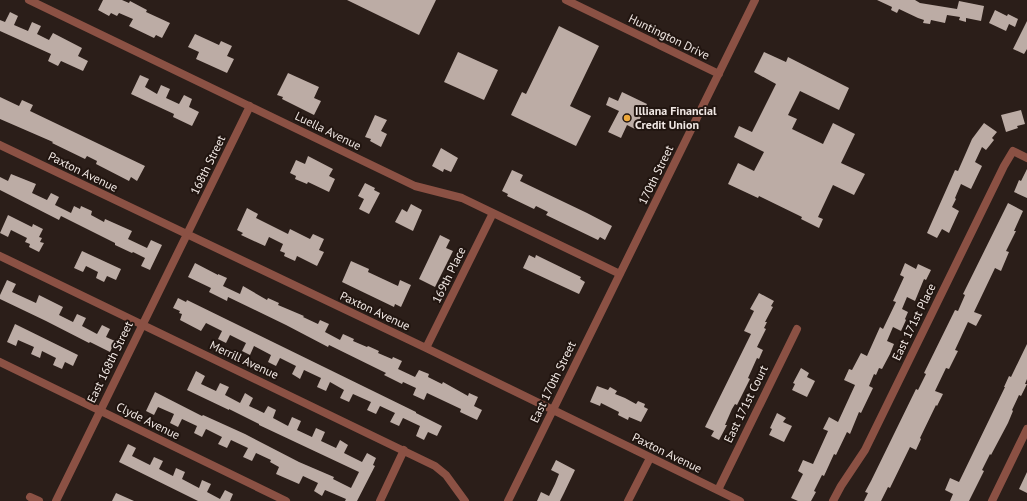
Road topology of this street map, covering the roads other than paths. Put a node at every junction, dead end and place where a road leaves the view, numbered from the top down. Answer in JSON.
{"nodes":[{"id":1,"x":28,"y":0,"type":"edge"},
{"id":2,"x":566,"y":0,"type":"edge"},
{"id":3,"x":755,"y":0,"type":"edge"},
{"id":4,"x":719,"y":74,"type":"junction"},
{"id":5,"x":250,"y":106,"type":"junction"},
{"id":6,"x":0,"y":145,"type":"edge"},
{"id":7,"x":1027,"y":158,"type":"edge"},
{"id":8,"x":493,"y":213,"type":"junction"},
{"id":9,"x":187,"y":235,"type":"junction"},
{"id":10,"x":0,"y":256,"type":"edge"},
{"id":11,"x":620,"y":274,"type":"junction"},
{"id":12,"x":142,"y":325,"type":"junction"},
{"id":13,"x":797,"y":328,"type":"dead end"},
{"id":14,"x":426,"y":348,"type":"junction"},
{"id":15,"x":0,"y":362,"type":"edge"},
{"id":16,"x":100,"y":410,"type":"junction"},
{"id":17,"x":553,"y":410,"type":"junction"},
{"id":18,"x":1027,"y":429,"type":"edge"},
{"id":19,"x":404,"y":450,"type":"junction"},
{"id":20,"x":650,"y":458,"type":"junction"},
{"id":21,"x":718,"y":490,"type":"junction"},
{"id":22,"x":30,"y":497,"type":"dead end"},
{"id":23,"x":731,"y":499,"type":"edge"},
{"id":24,"x":39,"y":501,"type":"edge"},
{"id":25,"x":56,"y":501,"type":"edge"},
{"id":26,"x":286,"y":501,"type":"edge"},
{"id":27,"x":380,"y":501,"type":"edge"},
{"id":28,"x":465,"y":501,"type":"edge"},
{"id":29,"x":508,"y":501,"type":"edge"},
{"id":30,"x":628,"y":501,"type":"edge"},
{"id":31,"x":740,"y":501,"type":"edge"},
{"id":32,"x":833,"y":501,"type":"edge"},
{"id":33,"x":992,"y":501,"type":"edge"}],
"edges":[{"from":1,"to":5,"type":"street","name":"Luella Avenue"},
{"from":2,"to":4,"type":"street","name":"Huntington Drive"},
{"from":3,"to":4,"type":"street","name":"170th Street"},
{"from":4,"to":11,"type":"street","name":"170th Street"},
{"from":5,"to":8,"type":"street","name":"Luella Avenue"},
{"from":5,"to":9,"type":"street","name":"168th Street"},
{"from":6,"to":9,"type":"street","name":"Paxton Avenue"},
{"from":7,"to":32,"type":"street","name":"East 171st Place"},
{"from":8,"to":11,"type":"street","name":"Luella Avenue"},
{"from":8,"to":14,"type":"street","name":"169th Place"},
{"from":9,"to":12,"type":"street","name":"East 168th Street"},
{"from":9,"to":14,"type":"street","name":"Paxton Avenue"},
{"from":10,"to":12,"type":"street","name":"Merrill Avenue"},
{"from":11,"to":17,"type":"street","name":"East 170th Street"},
{"from":12,"to":16,"type":"street","name":"East 168th Street"},
{"from":12,"to":19,"type":"street","name":"Merrill Avenue"},
{"from":13,"to":21,"type":"street","name":"East 171st Court"},
{"from":14,"to":17,"type":"street","name":"Paxton Avenue"},
{"from":15,"to":16,"type":"street","name":"Clyde Avenue"},
{"from":16,"to":25,"type":"street","name":"East 168th Street"},
{"from":16,"to":26,"type":"street","name":"Clyde Avenue"},
{"from":17,"to":20,"type":"street","name":"Paxton Avenue"},
{"from":17,"to":29,"type":"street","name":"East 170th Street"},
{"from":18,"to":33,"type":"street"},
{"from":19,"to":27,"type":"street"},
{"from":19,"to":28,"type":"street","name":"Merrill Avenue"},
{"from":20,"to":21,"type":"street","name":"Paxton Avenue"},
{"from":20,"to":30,"type":"street"},
{"from":21,"to":23,"type":"street","name":"Paxton Avenue"},
{"from":22,"to":24,"type":"street"},
{"from":23,"to":31,"type":"street","name":"Paxton Avenue"}]}
